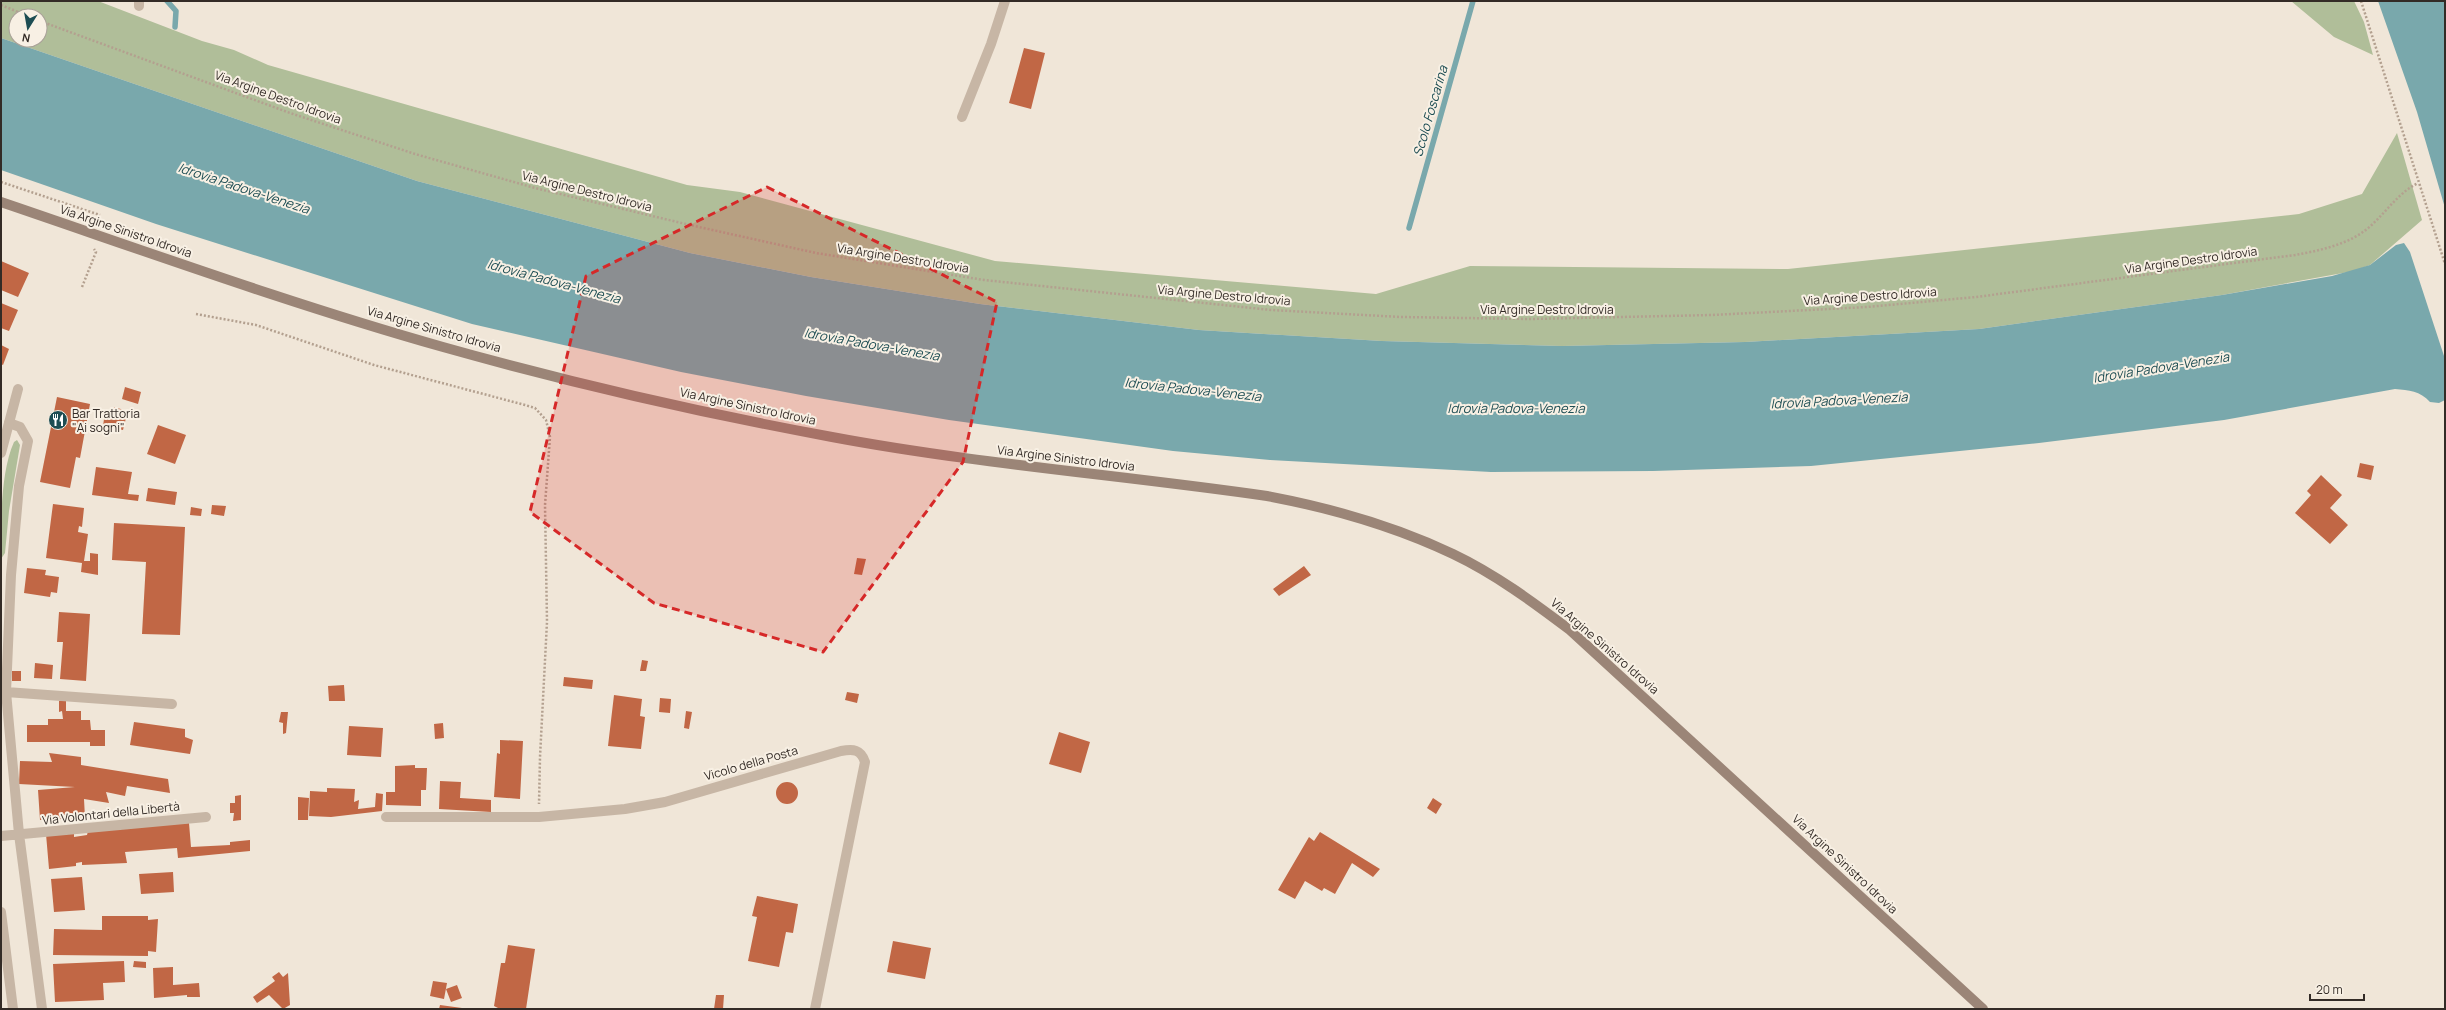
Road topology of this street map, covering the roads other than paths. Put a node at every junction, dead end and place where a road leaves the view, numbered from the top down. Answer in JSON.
{"nodes":[{"id":1,"x":1005,"y":1,"type":"edge"},
{"id":2,"x":962,"y":117,"type":"dead end"},
{"id":3,"x":1,"y":202,"type":"edge"},
{"id":4,"x":18,"y":389,"type":"dead end"},
{"id":5,"x":9,"y":422,"type":"junction"},
{"id":6,"x":1,"y":453,"type":"edge"},
{"id":7,"x":6,"y":575,"type":"edge"},
{"id":8,"x":6,"y":692,"type":"junction"},
{"id":9,"x":172,"y":704,"type":"dead end"},
{"id":10,"x":206,"y":817,"type":"dead end"},
{"id":11,"x":386,"y":817,"type":"dead end"},
{"id":12,"x":19,"y":834,"type":"junction"},
{"id":13,"x":1,"y":836,"type":"edge"},
{"id":14,"x":1,"y":912,"type":"edge"},
{"id":15,"x":13,"y":1009,"type":"edge"},
{"id":16,"x":42,"y":1009,"type":"edge"},
{"id":17,"x":815,"y":1009,"type":"edge"},
{"id":18,"x":1983,"y":1009,"type":"edge"}],
"edges":[{"from":1,"to":2,"type":"street"},
{"from":3,"to":18,"type":"main road","name":"Via Argine Sinistro Idrovia"},
{"from":4,"to":5,"type":"street"},
{"from":5,"to":6,"type":"street"},
{"from":5,"to":7,"type":"street"},
{"from":7,"to":8,"type":"street"},
{"from":8,"to":9,"type":"street"},
{"from":8,"to":12,"type":"street"},
{"from":10,"to":12,"type":"street","name":"Via Volontari della Libertà"},
{"from":11,"to":17,"type":"street","name":"Vicolo della Posta"},
{"from":12,"to":13,"type":"street","name":"Via Volontari della Libertà"},
{"from":12,"to":16,"type":"street"},
{"from":14,"to":15,"type":"street"}]}
